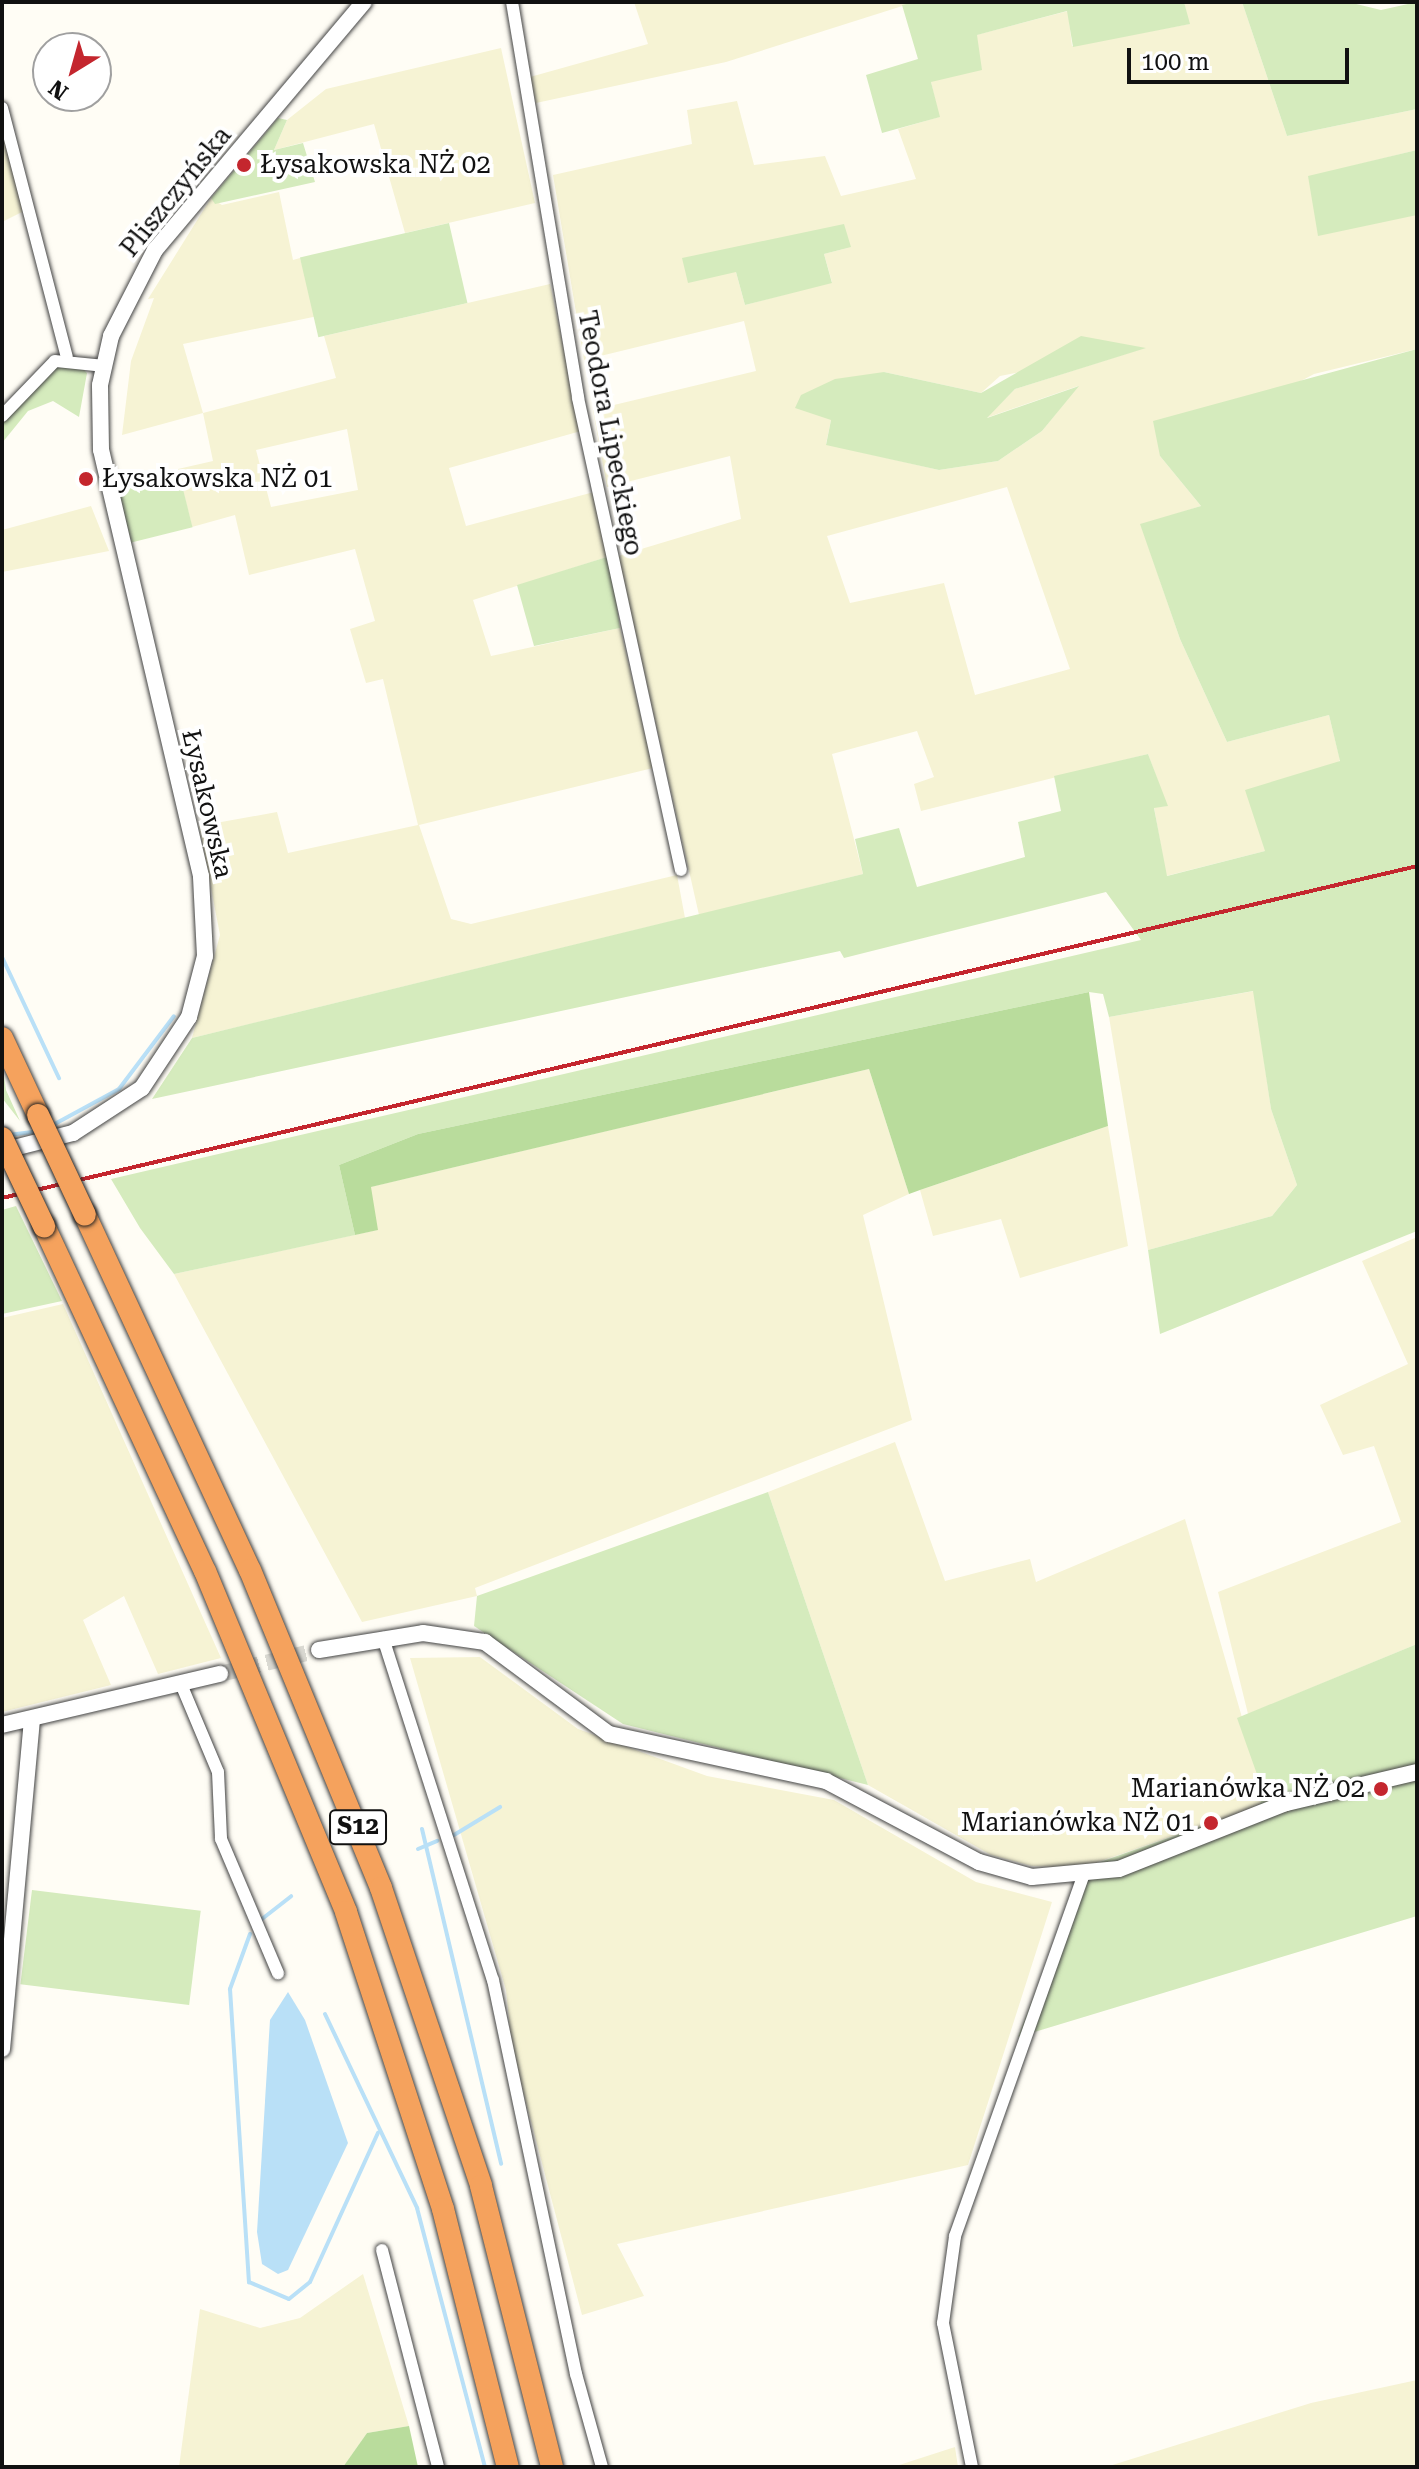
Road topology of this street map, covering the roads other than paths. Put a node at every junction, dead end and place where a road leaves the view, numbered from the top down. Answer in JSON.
{"nodes":[{"id":1,"x":364,"y":2,"type":"edge"},
{"id":2,"x":512,"y":2,"type":"edge"},
{"id":3,"x":2,"y":108,"type":"edge"},
{"id":4,"x":67,"y":357,"type":"junction"},
{"id":5,"x":104,"y":366,"type":"junction"},
{"id":6,"x":2,"y":416,"type":"edge"},
{"id":7,"x":681,"y":870,"type":"dead end"},
{"id":8,"x":2,"y":1038,"type":"edge"},
{"id":9,"x":2,"y":1138,"type":"edge"},
{"id":10,"x":2,"y":1151,"type":"edge"},
{"id":11,"x":383,"y":1638,"type":"junction"},
{"id":12,"x":319,"y":1650,"type":"tunnel mouth"},
{"id":13,"x":220,"y":1674,"type":"tunnel mouth"},
{"id":14,"x":181,"y":1684,"type":"junction"},
{"id":15,"x":32,"y":1719,"type":"junction"},
{"id":16,"x":2,"y":1725,"type":"edge"},
{"id":17,"x":1417,"y":1772,"type":"edge"},
{"id":18,"x":1083,"y":1877,"type":"junction"},
{"id":19,"x":278,"y":1973,"type":"dead end"},
{"id":20,"x":2,"y":2049,"type":"edge"},
{"id":21,"x":382,"y":2250,"type":"dead end"},
{"id":22,"x":438,"y":2467,"type":"edge"},
{"id":23,"x":508,"y":2467,"type":"edge"},
{"id":24,"x":552,"y":2467,"type":"edge"},
{"id":25,"x":602,"y":2467,"type":"edge"},
{"id":26,"x":972,"y":2467,"type":"edge"}],
"edges":[{"from":1,"to":5,"type":"street","name":"Pliszczyńska"},
{"from":2,"to":7,"type":"street","name":"Teodora Lipeckiego"},
{"from":3,"to":4,"type":"street"},
{"from":4,"to":5,"type":"street"},
{"from":4,"to":6,"type":"street"},
{"from":5,"to":10,"type":"street","name":"Łysakowska"},
{"from":8,"to":24,"type":"highway","number":"S12","bridge":true},
{"from":9,"to":23,"type":"highway","number":"S12","bridge":true},
{"from":11,"to":12,"type":"street"},
{"from":11,"to":18,"type":"street"},
{"from":11,"to":25,"type":"street"},
{"from":13,"to":14,"type":"street"},
{"from":14,"to":15,"type":"street"},
{"from":14,"to":19,"type":"street"},
{"from":15,"to":16,"type":"street"},
{"from":15,"to":20,"type":"street"},
{"from":17,"to":18,"type":"street"},
{"from":18,"to":26,"type":"street"},
{"from":21,"to":22,"type":"street"}]}
